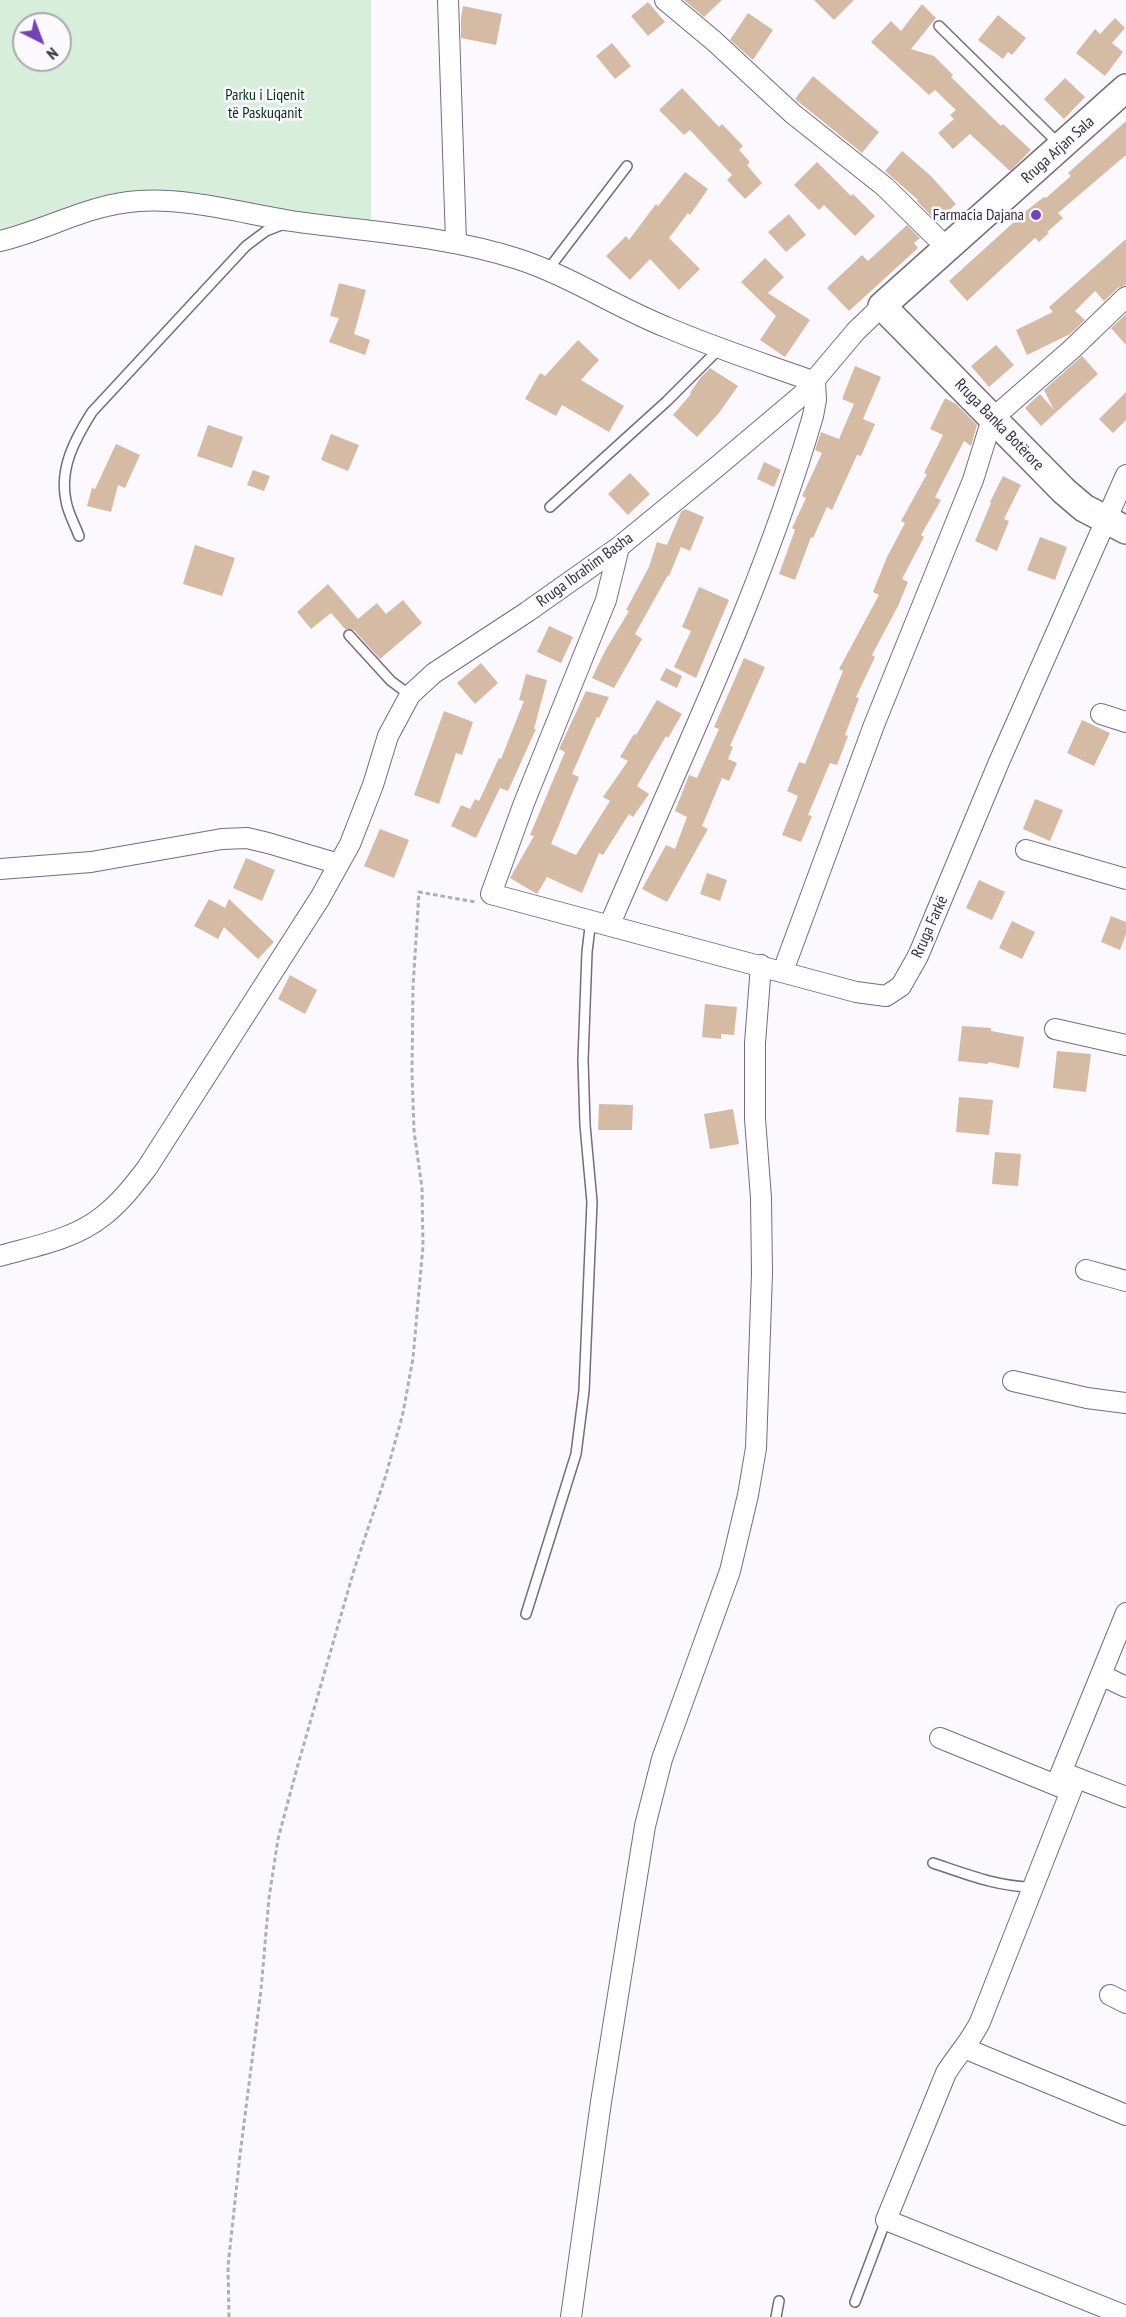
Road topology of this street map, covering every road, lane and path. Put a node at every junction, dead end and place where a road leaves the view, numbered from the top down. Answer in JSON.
{"nodes":[{"id":1,"x":448,"y":0,"type":"edge"},
{"id":2,"x":664,"y":0,"type":"edge"},
{"id":3,"x":939,"y":26,"type":"dead end"},
{"id":4,"x":1126,"y":88,"type":"edge"},
{"id":5,"x":1062,"y":147,"type":"junction"},
{"id":6,"x":627,"y":166,"type":"dead end"},
{"id":7,"x":292,"y":221,"type":"junction"},
{"id":8,"x":0,"y":241,"type":"edge"},
{"id":9,"x":456,"y":242,"type":"junction"},
{"id":10,"x":948,"y":249,"type":"junction"},
{"id":11,"x":547,"y":271,"type":"junction"},
{"id":12,"x":1126,"y":297,"type":"edge"},
{"id":13,"x":882,"y":306,"type":"junction"},
{"id":14,"x":721,"y":347,"type":"junction"},
{"id":15,"x":815,"y":382,"type":"junction"},
{"id":16,"x":992,"y":419,"type":"junction"},
{"id":17,"x":1126,"y":476,"type":"edge"},
{"id":18,"x":550,"y":507,"type":"dead end"},
{"id":19,"x":1116,"y":526,"type":"edge"},
{"id":20,"x":80,"y":536,"type":"dead end"},
{"id":21,"x":619,"y":547,"type":"junction"},
{"id":22,"x":349,"y":635,"type":"dead end"},
{"id":23,"x":410,"y":695,"type":"junction"},
{"id":24,"x":1101,"y":714,"type":"dead end"},
{"id":25,"x":1126,"y":722,"type":"edge"},
{"id":26,"x":1026,"y":850,"type":"dead end"},
{"id":27,"x":339,"y":864,"type":"junction"},
{"id":28,"x":0,"y":869,"type":"edge"},
{"id":29,"x":1126,"y":879,"type":"edge"},
{"id":30,"x":491,"y":894,"type":"junction"},
{"id":31,"x":591,"y":919,"type":"junction"},
{"id":32,"x":610,"y":924,"type":"junction"},
{"id":33,"x":760,"y":965,"type":"junction"},
{"id":34,"x":783,"y":971,"type":"junction"},
{"id":35,"x":1055,"y":1029,"type":"dead end"},
{"id":36,"x":1126,"y":1045,"type":"edge"},
{"id":37,"x":0,"y":1256,"type":"edge"},
{"id":38,"x":1086,"y":1270,"type":"dead end"},
{"id":39,"x":1126,"y":1281,"type":"edge"},
{"id":40,"x":1013,"y":1381,"type":"dead end"},
{"id":41,"x":1126,"y":1403,"type":"edge"},
{"id":42,"x":1126,"y":1613,"type":"edge"},
{"id":43,"x":526,"y":1614,"type":"dead end"},
{"id":44,"x":1101,"y":1675,"type":"junction"},
{"id":45,"x":1126,"y":1687,"type":"edge"},
{"id":46,"x":940,"y":1738,"type":"dead end"},
{"id":47,"x":1066,"y":1782,"type":"junction"},
{"id":48,"x":1126,"y":1797,"type":"edge"},
{"id":49,"x":933,"y":1863,"type":"dead end"},
{"id":50,"x":1033,"y":1887,"type":"junction"},
{"id":51,"x":964,"y":2048,"type":"junction"},
{"id":52,"x":1126,"y":2115,"type":"edge"},
{"id":53,"x":886,"y":2220,"type":"junction"},
{"id":54,"x":779,"y":2301,"type":"dead end"},
{"id":55,"x":855,"y":2302,"type":"dead end"},
{"id":56,"x":1126,"y":2316,"type":"edge"},
{"id":57,"x":229,"y":2317,"type":"edge"},
{"id":58,"x":571,"y":2317,"type":"edge"},
{"id":59,"x":776,"y":2317,"type":"edge"}],
"edges":[{"from":1,"to":9,"type":"street"},
{"from":2,"to":10,"type":"street"},
{"from":3,"to":5,"type":"lane"},
{"from":4,"to":5,"type":"street","name":"Rruga Arjan Sala"},
{"from":5,"to":10,"type":"street","name":"Rruga Arjan Sala"},
{"from":6,"to":11,"type":"lane"},
{"from":7,"to":8,"type":"street"},
{"from":7,"to":9,"type":"street"},
{"from":7,"to":20,"type":"lane"},
{"from":9,"to":11,"type":"street"},
{"from":10,"to":13,"type":"street","name":"Rruga Arjan Sala"},
{"from":11,"to":14,"type":"street"},
{"from":12,"to":16,"type":"street"},
{"from":13,"to":15,"type":"street","name":"Rruga Ibrahim Basha"},
{"from":13,"to":16,"type":"street","name":"Rruga Banka Botërore"},
{"from":14,"to":15,"type":"street"},
{"from":14,"to":18,"type":"lane"},
{"from":15,"to":21,"type":"street","name":"Rruga Ibrahim Basha"},
{"from":15,"to":32,"type":"street"},
{"from":16,"to":19,"type":"street","name":"Rruga Banka Botërore"},
{"from":16,"to":34,"type":"street"},
{"from":17,"to":19,"type":"street","name":"Rruga Farkë"},
{"from":19,"to":34,"type":"street","name":"Rruga Farkë"},
{"from":21,"to":23,"type":"street","name":"Rruga Ibrahim Basha"},
{"from":21,"to":30,"type":"street"},
{"from":22,"to":23,"type":"lane"},
{"from":23,"to":27,"type":"street","name":"Rruga Ibrahim Basha"},
{"from":24,"to":25,"type":"street"},
{"from":26,"to":29,"type":"street"},
{"from":27,"to":28,"type":"street"},
{"from":27,"to":37,"type":"street","name":"Rruga Ibrahim Basha"},
{"from":30,"to":31,"type":"street","name":"Rruga Farkë"},
{"from":30,"to":57,"type":"path"},
{"from":31,"to":32,"type":"street","name":"Rruga Farkë"},
{"from":31,"to":43,"type":"lane"},
{"from":32,"to":33,"type":"street","name":"Rruga Farkë"},
{"from":33,"to":34,"type":"street","name":"Rruga Farkë"},
{"from":33,"to":58,"type":"street"},
{"from":35,"to":36,"type":"street"},
{"from":38,"to":39,"type":"street"},
{"from":40,"to":41,"type":"street"},
{"from":42,"to":44,"type":"street"},
{"from":44,"to":45,"type":"street"},
{"from":44,"to":47,"type":"street"},
{"from":46,"to":47,"type":"street"},
{"from":47,"to":48,"type":"street"},
{"from":47,"to":50,"type":"street"},
{"from":49,"to":50,"type":"lane"},
{"from":50,"to":51,"type":"street"},
{"from":51,"to":52,"type":"street"},
{"from":51,"to":53,"type":"street"},
{"from":53,"to":55,"type":"lane"},
{"from":53,"to":56,"type":"street"},
{"from":54,"to":59,"type":"lane"}]}
